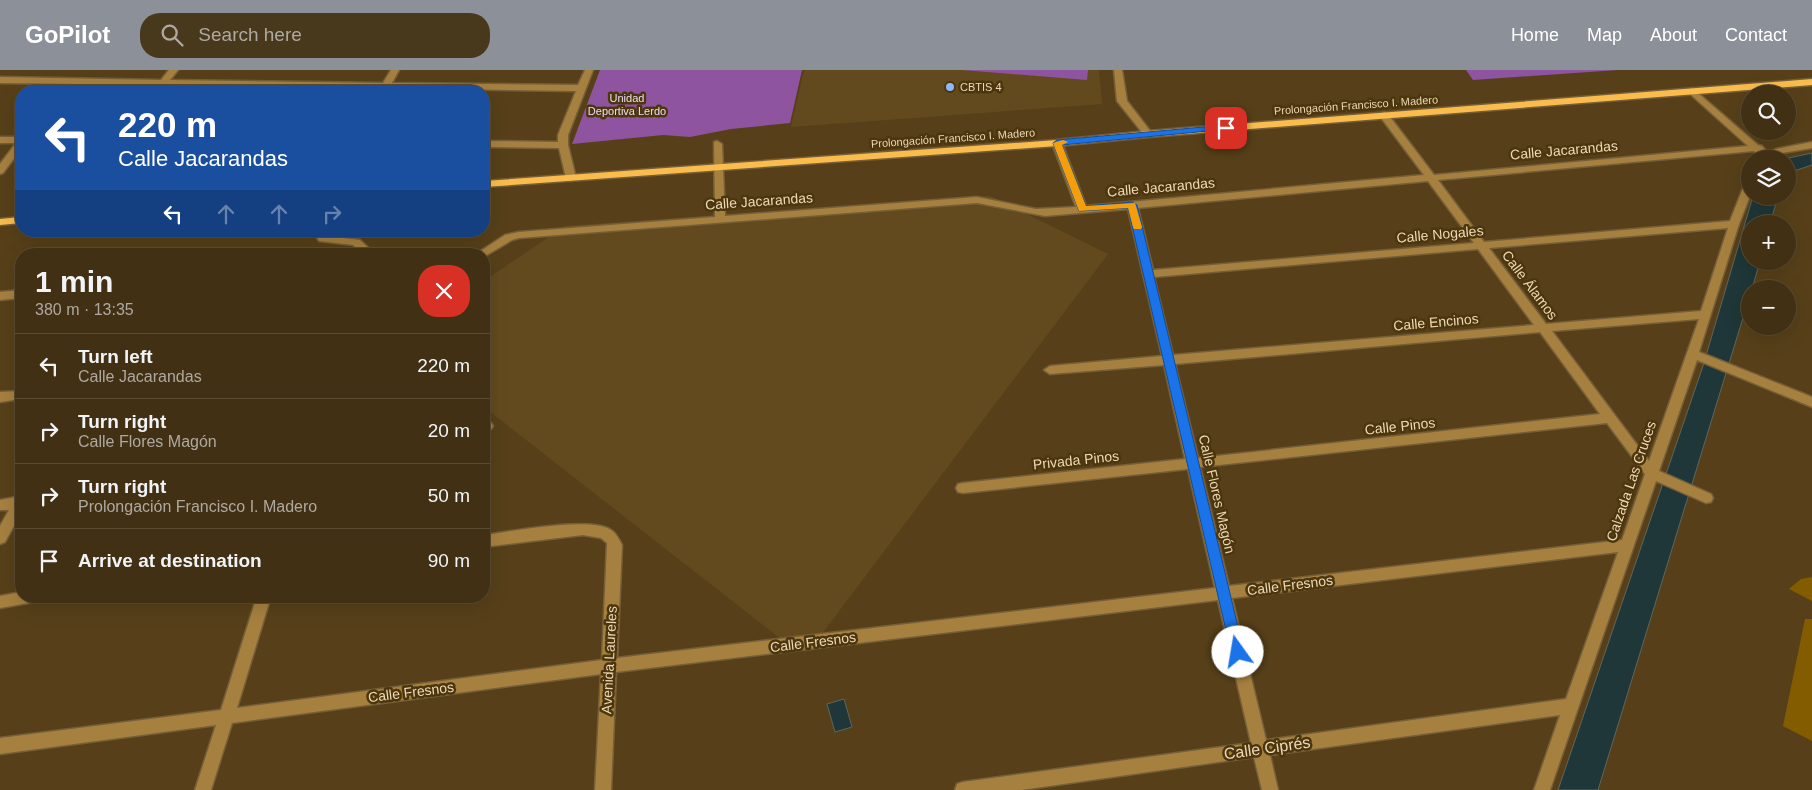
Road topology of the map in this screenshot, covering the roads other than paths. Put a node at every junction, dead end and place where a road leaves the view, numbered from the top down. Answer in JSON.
{"nodes":[{"id":1,"x":174,"y":70,"type":"edge"},
{"id":2,"x":395,"y":70,"type":"edge"},
{"id":3,"x":589,"y":70,"type":"edge"},
{"id":4,"x":1118,"y":70,"type":"edge"},
{"id":5,"x":0,"y":80,"type":"edge"},
{"id":6,"x":1812,"y":82,"type":"edge"},
{"id":7,"x":162,"y":83,"type":"junction"},
{"id":8,"x":236,"y":85,"type":"edge"},
{"id":9,"x":386,"y":85,"type":"edge"},
{"id":10,"x":490,"y":88,"type":"edge"},
{"id":11,"x":582,"y":88,"type":"junction"},
{"id":12,"x":1692,"y":91,"type":"junction"},
{"id":13,"x":1384,"y":115,"type":"junction"},
{"id":14,"x":1148,"y":134,"type":"junction"},
{"id":15,"x":0,"y":140,"type":"edge"},
{"id":16,"x":15,"y":141,"type":"edge"},
{"id":17,"x":1057,"y":143,"type":"junction"},
{"id":18,"x":490,"y":144,"type":"edge"},
{"id":19,"x":717,"y":144,"type":"dead end"},
{"id":20,"x":562,"y":145,"type":"junction"},
{"id":21,"x":1811,"y":145,"type":"edge"},
{"id":22,"x":15,"y":150,"type":"edge"},
{"id":23,"x":1757,"y":150,"type":"edge"},
{"id":24,"x":1784,"y":150,"type":"edge"},
{"id":25,"x":1741,"y":156,"type":"edge"},
{"id":26,"x":718,"y":167,"type":"junction"},
{"id":27,"x":0,"y":171,"type":"edge"},
{"id":28,"x":1430,"y":177,"type":"junction"},
{"id":29,"x":571,"y":178,"type":"junction"},
{"id":30,"x":490,"y":184,"type":"edge"},
{"id":31,"x":1132,"y":205,"type":"junction"},
{"id":32,"x":1741,"y":205,"type":"edge"},
{"id":33,"x":1082,"y":209,"type":"junction"},
{"id":34,"x":720,"y":219,"type":"junction"},
{"id":35,"x":15,"y":221,"type":"edge"},
{"id":36,"x":0,"y":222,"type":"edge"},
{"id":37,"x":1734,"y":224,"type":"junction"},
{"id":38,"x":332,"y":237,"type":"edge"},
{"id":39,"x":1481,"y":245,"type":"junction"},
{"id":40,"x":363,"y":248,"type":"edge"},
{"id":41,"x":490,"y":249,"type":"edge"},
{"id":42,"x":1148,"y":274,"type":"junction"},
{"id":43,"x":15,"y":295,"type":"edge"},
{"id":44,"x":0,"y":296,"type":"edge"},
{"id":45,"x":1706,"y":314,"type":"junction"},
{"id":46,"x":1543,"y":328,"type":"junction"},
{"id":47,"x":1693,"y":354,"type":"junction"},
{"id":48,"x":1169,"y":360,"type":"junction"},
{"id":49,"x":1050,"y":370,"type":"dead end"},
{"id":50,"x":15,"y":396,"type":"edge"},
{"id":51,"x":0,"y":397,"type":"edge"},
{"id":52,"x":1812,"y":402,"type":"edge"},
{"id":53,"x":1610,"y":418,"type":"junction"},
{"id":54,"x":1193,"y":463,"type":"junction"},
{"id":55,"x":1656,"y":475,"type":"junction"},
{"id":56,"x":963,"y":488,"type":"dead end"},
{"id":57,"x":1706,"y":498,"type":"dead end"},
{"id":58,"x":15,"y":503,"type":"edge"},
{"id":59,"x":0,"y":505,"type":"edge"},
{"id":60,"x":15,"y":512,"type":"edge"},
{"id":61,"x":0,"y":538,"type":"edge"},
{"id":62,"x":490,"y":540,"type":"edge"},
{"id":63,"x":1626,"y":545,"type":"junction"},
{"id":64,"x":1224,"y":593,"type":"junction"},
{"id":65,"x":15,"y":599,"type":"edge"},
{"id":66,"x":0,"y":602,"type":"edge"},
{"id":67,"x":262,"y":603,"type":"edge"},
{"id":68,"x":609,"y":666,"type":"junction"},
{"id":69,"x":1571,"y":706,"type":"junction"},
{"id":70,"x":226,"y":716,"type":"junction"},
{"id":71,"x":0,"y":746,"type":"edge"},
{"id":72,"x":1260,"y":749,"type":"junction"},
{"id":73,"x":202,"y":790,"type":"edge"},
{"id":74,"x":603,"y":790,"type":"edge"},
{"id":75,"x":963,"y":790,"type":"edge"},
{"id":76,"x":1270,"y":790,"type":"edge"},
{"id":77,"x":1542,"y":790,"type":"edge"}],
"edges":[{"from":1,"to":7,"type":"street"},
{"from":2,"to":9,"type":"street"},
{"from":3,"to":11,"type":"street"},
{"from":4,"to":14,"type":"street"},
{"from":5,"to":7,"type":"street"},
{"from":6,"to":12,"type":"main road","name":"Prolongación Francisco I. Madero"},
{"from":7,"to":8,"type":"street"},
{"from":10,"to":11,"type":"street"},
{"from":11,"to":20,"type":"street"},
{"from":12,"to":13,"type":"main road","name":"Prolongación Francisco I. Madero"},
{"from":12,"to":23,"type":"street"},
{"from":13,"to":14,"type":"main road","name":"Prolongación Francisco I. Madero"},
{"from":13,"to":28,"type":"street","name":"Calle Álamos"},
{"from":14,"to":17,"type":"main road","name":"Prolongación Francisco I. Madero"},
{"from":15,"to":16,"type":"street"},
{"from":17,"to":26,"type":"main road","name":"Prolongación Francisco I. Madero"},
{"from":17,"to":33,"type":"street"},
{"from":18,"to":20,"type":"street"},
{"from":19,"to":26,"type":"street"},
{"from":20,"to":29,"type":"street"},
{"from":21,"to":24,"type":"street"},
{"from":22,"to":27,"type":"street"},
{"from":25,"to":28,"type":"street","name":"Calle Jacarandas"},
{"from":26,"to":29,"type":"main road","name":"Prolongación Francisco I. Madero"},
{"from":26,"to":34,"type":"street"},
{"from":28,"to":31,"type":"street","name":"Calle Jacarandas"},
{"from":28,"to":39,"type":"street","name":"Calle Álamos"},
{"from":29,"to":30,"type":"main road","name":"Prolongación Francisco I. Madero"},
{"from":31,"to":33,"type":"street","name":"Calle Jacarandas"},
{"from":31,"to":42,"type":"street","name":"Calle Flores Magón"},
{"from":32,"to":37,"type":"street","name":"Calzada Las Cruces"},
{"from":33,"to":34,"type":"street","name":"Calle Jacarandas"},
{"from":34,"to":41,"type":"street","name":"Calle Jacarandas"},
{"from":35,"to":36,"type":"main road"},
{"from":37,"to":39,"type":"street","name":"Calle Nogales"},
{"from":37,"to":45,"type":"street","name":"Calzada Las Cruces"},
{"from":38,"to":40,"type":"street"},
{"from":39,"to":42,"type":"street","name":"Calle Nogales"},
{"from":39,"to":46,"type":"street","name":"Calle Álamos"},
{"from":42,"to":48,"type":"street","name":"Calle Flores Magón"},
{"from":43,"to":44,"type":"street"},
{"from":45,"to":46,"type":"street","name":"Calle Encinos"},
{"from":45,"to":47,"type":"street","name":"Calzada Las Cruces"},
{"from":46,"to":48,"type":"street","name":"Calle Encinos"},
{"from":46,"to":53,"type":"street","name":"Calle Álamos"},
{"from":47,"to":52,"type":"street"},
{"from":47,"to":55,"type":"street","name":"Calzada Las Cruces"},
{"from":48,"to":49,"type":"street","name":"Calle Encinos"},
{"from":48,"to":54,"type":"street","name":"Calle Flores Magón"},
{"from":50,"to":51,"type":"street"},
{"from":53,"to":54,"type":"street","name":"Calle Pinos"},
{"from":53,"to":55,"type":"street","name":"Calle Álamos"},
{"from":54,"to":56,"type":"street","name":"Privada Pinos"},
{"from":54,"to":64,"type":"street","name":"Calle Flores Magón"},
{"from":55,"to":57,"type":"street"},
{"from":55,"to":63,"type":"street","name":"Calzada Las Cruces"},
{"from":58,"to":59,"type":"street"},
{"from":60,"to":61,"type":"street"},
{"from":62,"to":68,"type":"street","name":"Avenida Laureles"},
{"from":63,"to":64,"type":"street","name":"Calle Fresnos"},
{"from":63,"to":69,"type":"street","name":"Calzada Las Cruces"},
{"from":64,"to":68,"type":"street","name":"Calle Fresnos"},
{"from":64,"to":72,"type":"street","name":"Calle Flores Magón"},
{"from":65,"to":66,"type":"street"},
{"from":67,"to":70,"type":"street"},
{"from":68,"to":70,"type":"street","name":"Calle Fresnos"},
{"from":68,"to":74,"type":"street","name":"Avenida Laureles"},
{"from":69,"to":72,"type":"street","name":"Calle Ciprés"},
{"from":69,"to":77,"type":"street","name":"Calzada Las Cruces"},
{"from":70,"to":71,"type":"street","name":"Calle Fresnos"},
{"from":70,"to":73,"type":"street"},
{"from":72,"to":75,"type":"street","name":"Calle Ciprés"},
{"from":72,"to":76,"type":"street","name":"Calle Flores Magón"}]}
